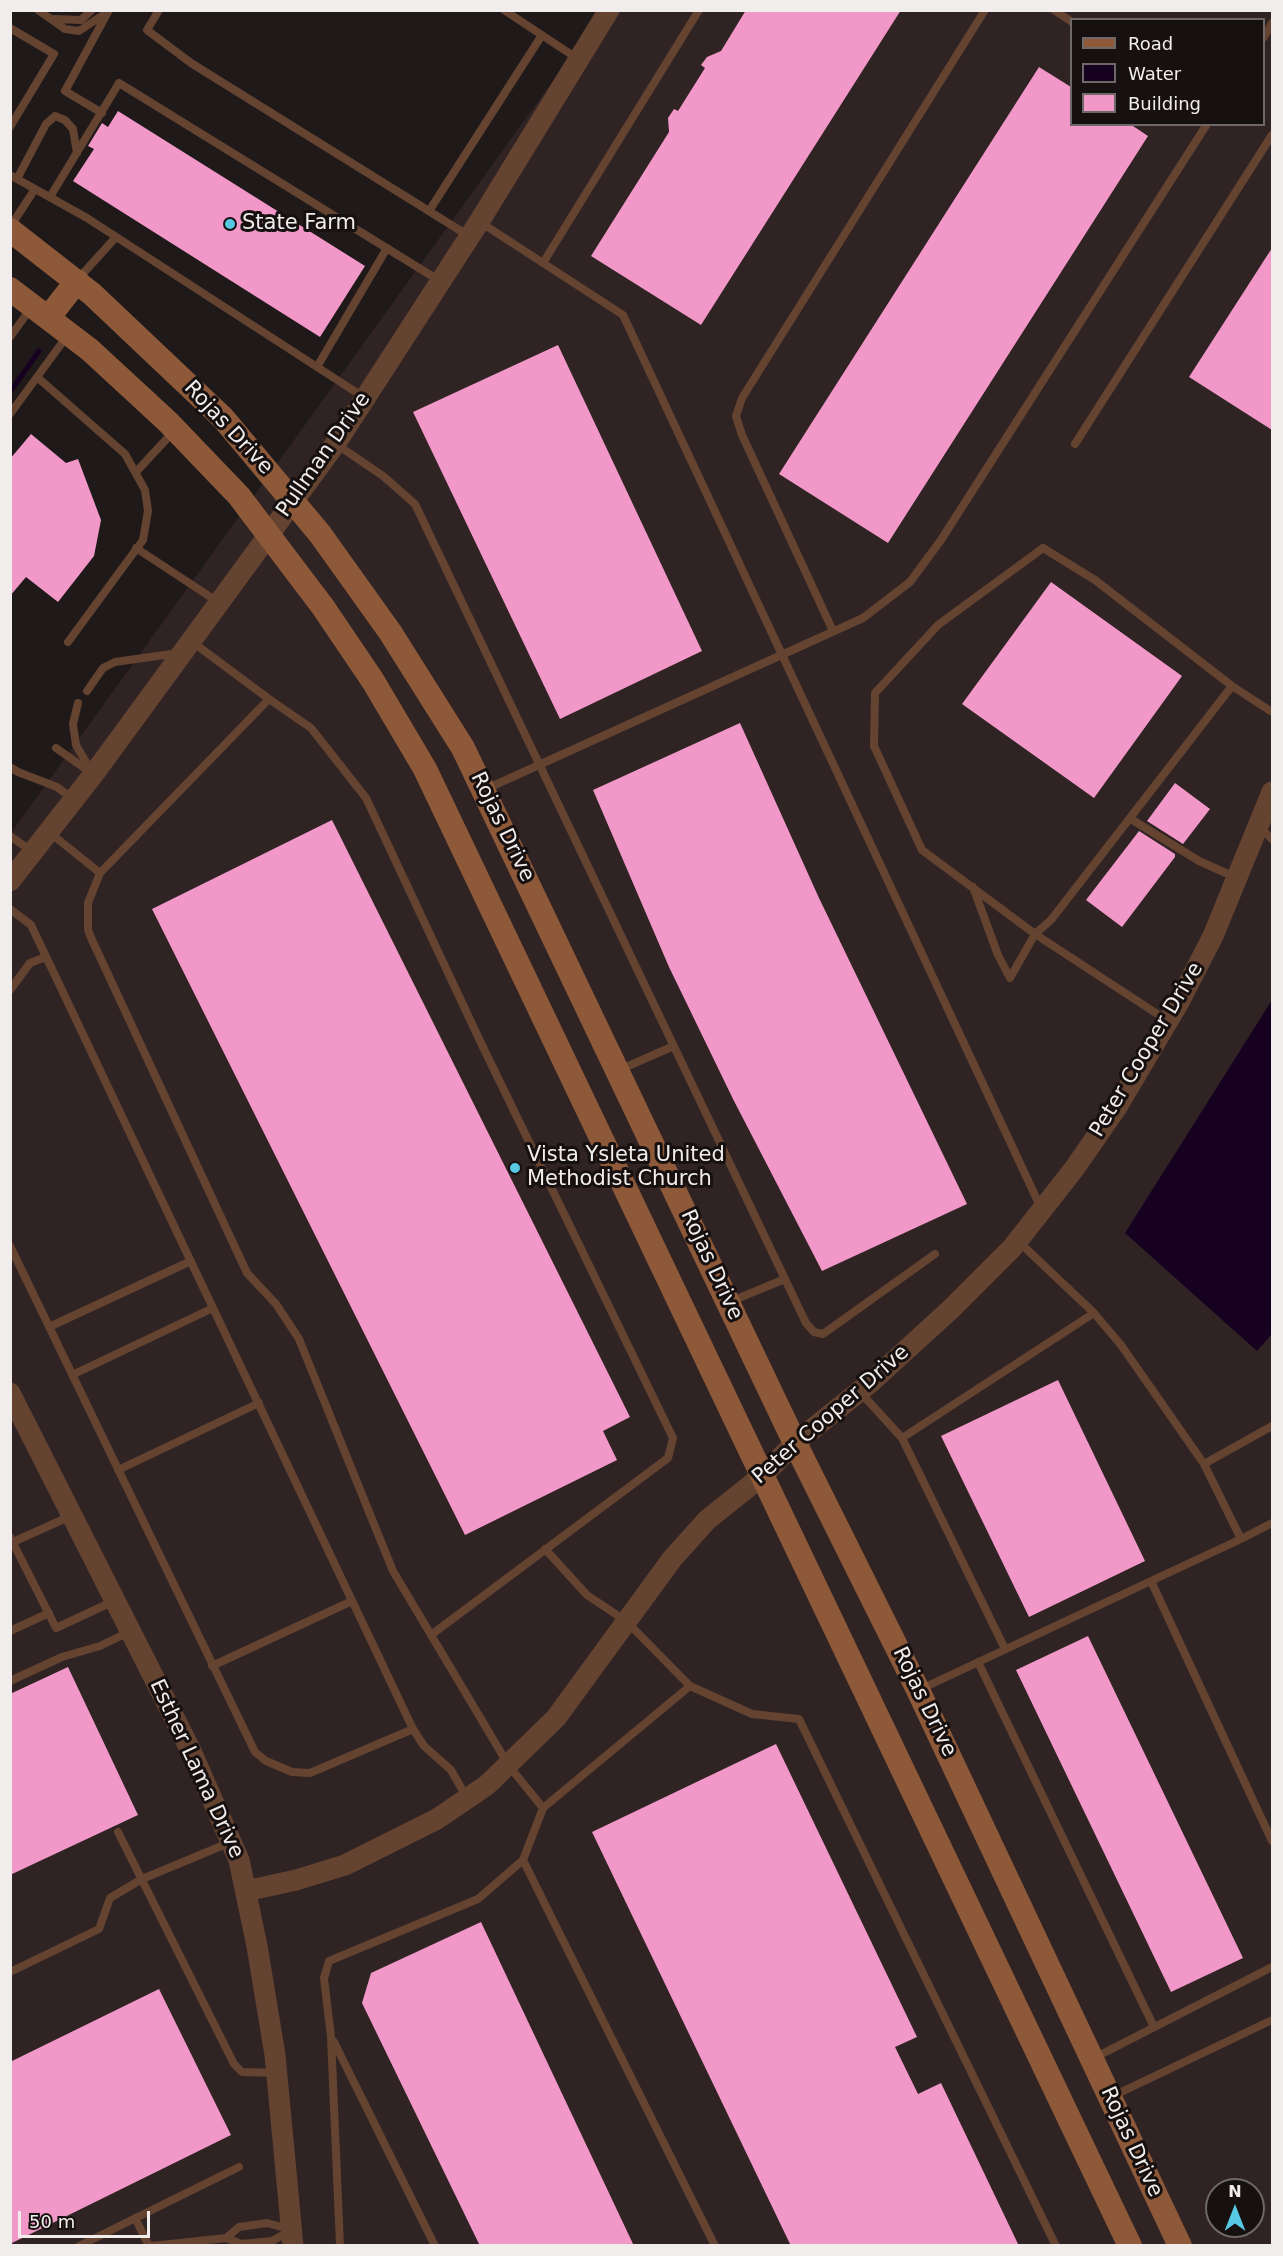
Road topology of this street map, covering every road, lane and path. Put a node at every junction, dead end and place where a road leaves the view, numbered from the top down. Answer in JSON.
{"nodes":[{"id":1,"x":38,"y":10,"type":"edge"},
{"id":2,"x":92,"y":10,"type":"edge"},
{"id":3,"x":159,"y":10,"type":"edge"},
{"id":4,"x":504,"y":10,"type":"edge"},
{"id":5,"x":609,"y":10,"type":"edge"},
{"id":6,"x":699,"y":10,"type":"edge"},
{"id":7,"x":985,"y":10,"type":"edge"},
{"id":8,"x":1054,"y":10,"type":"edge"},
{"id":9,"x":107,"y":11,"type":"edge"},
{"id":10,"x":51,"y":18,"type":"junction"},
{"id":11,"x":1070,"y":21,"type":"edge"},
{"id":12,"x":10,"y":28,"type":"edge"},
{"id":13,"x":542,"y":35,"type":"junction"},
{"id":14,"x":578,"y":59,"type":"junction"},
{"id":15,"x":102,"y":113,"type":"junction"},
{"id":16,"x":1207,"y":126,"type":"edge"},
{"id":17,"x":10,"y":127,"type":"edge"},
{"id":18,"x":1272,"y":135,"type":"edge"},
{"id":19,"x":77,"y":153,"type":"junction"},
{"id":20,"x":14,"y":177,"type":"edge"},
{"id":21,"x":34,"y":189,"type":"junction"},
{"id":22,"x":50,"y":198,"type":"junction"},
{"id":23,"x":429,"y":211,"type":"junction"},
{"id":24,"x":10,"y":229,"type":"edge"},
{"id":25,"x":475,"y":229,"type":"junction"},
{"id":26,"x":116,"y":237,"type":"junction"},
{"id":27,"x":387,"y":248,"type":"junction"},
{"id":28,"x":543,"y":263,"type":"junction"},
{"id":29,"x":77,"y":281,"type":"junction"},
{"id":30,"x":440,"y":281,"type":"junction"},
{"id":31,"x":10,"y":289,"type":"edge"},
{"id":32,"x":40,"y":312,"type":"junction"},
{"id":33,"x":69,"y":334,"type":"junction"},
{"id":34,"x":10,"y":337,"type":"edge"},
{"id":35,"x":317,"y":367,"type":"junction"},
{"id":36,"x":37,"y":377,"type":"junction"},
{"id":37,"x":365,"y":398,"type":"junction"},
{"id":38,"x":10,"y":414,"type":"edge"},
{"id":39,"x":176,"y":429,"type":"junction"},
{"id":40,"x":336,"y":443,"type":"junction"},
{"id":41,"x":1075,"y":444,"type":"dead end"},
{"id":42,"x":137,"y":471,"type":"junction"},
{"id":43,"x":293,"y":501,"type":"junction"},
{"id":44,"x":268,"y":533,"type":"junction"},
{"id":45,"x":136,"y":548,"type":"junction"},
{"id":46,"x":218,"y":602,"type":"junction"},
{"id":47,"x":833,"y":631,"type":"junction"},
{"id":48,"x":68,"y":642,"type":"dead end"},
{"id":49,"x":187,"y":646,"type":"junction"},
{"id":50,"x":780,"y":656,"type":"junction"},
{"id":51,"x":1232,"y":686,"type":"junction"},
{"id":52,"x":87,"y":691,"type":"dead end"},
{"id":53,"x":269,"y":699,"type":"junction"},
{"id":54,"x":78,"y":703,"type":"dead end"},
{"id":55,"x":1272,"y":712,"type":"edge"},
{"id":56,"x":56,"y":748,"type":"dead end"},
{"id":57,"x":539,"y":765,"type":"junction"},
{"id":58,"x":10,"y":767,"type":"edge"},
{"id":59,"x":93,"y":775,"type":"junction"},
{"id":60,"x":485,"y":789,"type":"junction"},
{"id":61,"x":1272,"y":792,"type":"edge"},
{"id":62,"x":74,"y":800,"type":"junction"},
{"id":63,"x":1131,"y":819,"type":"junction"},
{"id":64,"x":49,"y":832,"type":"junction"},
{"id":65,"x":1265,"y":832,"type":"edge"},
{"id":66,"x":10,"y":836,"type":"edge"},
{"id":67,"x":33,"y":852,"type":"junction"},
{"id":68,"x":100,"y":873,"type":"junction"},
{"id":69,"x":1238,"y":878,"type":"junction"},
{"id":70,"x":10,"y":881,"type":"edge"},
{"id":71,"x":972,"y":886,"type":"junction"},
{"id":72,"x":10,"y":909,"type":"edge"},
{"id":73,"x":1035,"y":934,"type":"junction"},
{"id":74,"x":46,"y":957,"type":"junction"},
{"id":75,"x":10,"y":990,"type":"edge"},
{"id":76,"x":1168,"y":1022,"type":"junction"},
{"id":77,"x":674,"y":1046,"type":"junction"},
{"id":78,"x":619,"y":1070,"type":"junction"},
{"id":79,"x":1042,"y":1210,"type":"junction"},
{"id":80,"x":1017,"y":1241,"type":"junction"},
{"id":81,"x":10,"y":1246,"type":"edge"},
{"id":82,"x":935,"y":1254,"type":"dead end"},
{"id":83,"x":191,"y":1261,"type":"junction"},
{"id":84,"x":785,"y":1279,"type":"junction"},
{"id":85,"x":729,"y":1302,"type":"junction"},
{"id":86,"x":213,"y":1308,"type":"junction"},
{"id":87,"x":1094,"y":1313,"type":"junction"},
{"id":88,"x":49,"y":1327,"type":"junction"},
{"id":89,"x":72,"y":1375,"type":"junction"},
{"id":90,"x":860,"y":1391,"type":"junction"},
{"id":91,"x":10,"y":1393,"type":"edge"},
{"id":92,"x":259,"y":1404,"type":"junction"},
{"id":93,"x":1272,"y":1426,"type":"edge"},
{"id":94,"x":902,"y":1438,"type":"junction"},
{"id":95,"x":795,"y":1443,"type":"junction"},
{"id":96,"x":1204,"y":1464,"type":"junction"},
{"id":97,"x":118,"y":1470,"type":"junction"},
{"id":98,"x":762,"y":1476,"type":"junction"},
{"id":99,"x":73,"y":1515,"type":"junction"},
{"id":100,"x":1272,"y":1523,"type":"edge"},
{"id":101,"x":1241,"y":1539,"type":"junction"},
{"id":102,"x":12,"y":1540,"type":"edge"},
{"id":103,"x":545,"y":1549,"type":"junction"},
{"id":104,"x":1151,"y":1581,"type":"junction"},
{"id":105,"x":116,"y":1600,"type":"junction"},
{"id":106,"x":352,"y":1601,"type":"junction"},
{"id":107,"x":49,"y":1612,"type":"junction"},
{"id":108,"x":626,"y":1621,"type":"junction"},
{"id":109,"x":10,"y":1631,"type":"edge"},
{"id":110,"x":131,"y":1631,"type":"junction"},
{"id":111,"x":431,"y":1635,"type":"junction"},
{"id":112,"x":1005,"y":1649,"type":"junction"},
{"id":113,"x":978,"y":1662,"type":"junction"},
{"id":114,"x":212,"y":1666,"type":"junction"},
{"id":115,"x":10,"y":1681,"type":"edge"},
{"id":116,"x":690,"y":1686,"type":"junction"},
{"id":117,"x":918,"y":1690,"type":"junction"},
{"id":118,"x":413,"y":1729,"type":"junction"},
{"id":119,"x":509,"y":1766,"type":"junction"},
{"id":120,"x":467,"y":1799,"type":"junction"},
{"id":121,"x":543,"y":1808,"type":"junction"},
{"id":122,"x":118,"y":1832,"type":"dead end"},
{"id":123,"x":1272,"y":1841,"type":"edge"},
{"id":124,"x":232,"y":1842,"type":"junction"},
{"id":125,"x":523,"y":1860,"type":"junction"},
{"id":126,"x":142,"y":1880,"type":"junction"},
{"id":127,"x":246,"y":1891,"type":"junction"},
{"id":128,"x":1272,"y":1966,"type":"edge"},
{"id":129,"x":10,"y":1972,"type":"edge"},
{"id":130,"x":1272,"y":2020,"type":"edge"},
{"id":131,"x":1154,"y":2027,"type":"junction"},
{"id":132,"x":332,"y":2037,"type":"junction"},
{"id":133,"x":1092,"y":2059,"type":"junction"},
{"id":134,"x":277,"y":2073,"type":"junction"},
{"id":135,"x":1110,"y":2097,"type":"junction"},
{"id":136,"x":239,"y":2167,"type":"dead end"},
{"id":137,"x":135,"y":2218,"type":"junction"},
{"id":138,"x":293,"y":2237,"type":"edge"},
{"id":139,"x":226,"y":2238,"type":"junction"},
{"id":140,"x":79,"y":2246,"type":"edge"},
{"id":141,"x":150,"y":2246,"type":"edge"},
{"id":142,"x":340,"y":2246,"type":"edge"},
{"id":143,"x":435,"y":2246,"type":"edge"},
{"id":144,"x":715,"y":2246,"type":"edge"},
{"id":145,"x":1056,"y":2246,"type":"edge"},
{"id":146,"x":1130,"y":2246,"type":"edge"},
{"id":147,"x":1180,"y":2246,"type":"edge"}],
"edges":[{"from":1,"to":10,"type":"lane"},
{"from":2,"to":10,"type":"lane"},
{"from":3,"to":23,"type":"lane"},
{"from":4,"to":13,"type":"lane"},
{"from":5,"to":14,"type":"street","name":"Pullman Drive"},
{"from":6,"to":28,"type":"lane"},
{"from":7,"to":47,"type":"lane"},
{"from":8,"to":11,"type":"lane"},
{"from":9,"to":10,"type":"lane"},
{"from":9,"to":15,"type":"lane"},
{"from":12,"to":17,"type":"lane"},
{"from":13,"to":14,"type":"lane"},
{"from":13,"to":23,"type":"lane"},
{"from":14,"to":25,"type":"street","name":"Pullman Drive"},
{"from":15,"to":19,"type":"lane"},
{"from":15,"to":27,"type":"lane"},
{"from":16,"to":47,"type":"lane"},
{"from":18,"to":41,"type":"lane"},
{"from":19,"to":20,"type":"lane"},
{"from":19,"to":22,"type":"lane"},
{"from":20,"to":21,"type":"lane"},
{"from":21,"to":22,"type":"lane"},
{"from":21,"to":24,"type":"lane"},
{"from":22,"to":26,"type":"lane"},
{"from":23,"to":25,"type":"lane"},
{"from":24,"to":29,"type":"main road","name":"Rojas Drive"},
{"from":25,"to":28,"type":"lane"},
{"from":25,"to":30,"type":"street","name":"Pullman Drive"},
{"from":26,"to":29,"type":"lane"},
{"from":26,"to":35,"type":"lane"},
{"from":27,"to":30,"type":"lane"},
{"from":27,"to":35,"type":"lane"},
{"from":28,"to":50,"type":"lane"},
{"from":29,"to":32,"type":"main road"},
{"from":29,"to":43,"type":"main road","name":"Rojas Drive"},
{"from":30,"to":37,"type":"street","name":"Pullman Drive"},
{"from":31,"to":32,"type":"main road","name":"Rojas Drive"},
{"from":32,"to":33,"type":"main road","name":"Rojas Drive"},
{"from":32,"to":34,"type":"lane"},
{"from":33,"to":36,"type":"lane"},
{"from":33,"to":39,"type":"main road","name":"Rojas Drive"},
{"from":35,"to":37,"type":"lane"},
{"from":36,"to":38,"type":"lane"},
{"from":36,"to":42,"type":"lane"},
{"from":37,"to":40,"type":"street","name":"Pullman Drive"},
{"from":39,"to":42,"type":"lane"},
{"from":39,"to":44,"type":"main road","name":"Rojas Drive"},
{"from":40,"to":43,"type":"street","name":"Pullman Drive"},
{"from":40,"to":57,"type":"lane"},
{"from":42,"to":45,"type":"lane"},
{"from":43,"to":44,"type":"street","name":"Pullman Drive"},
{"from":43,"to":60,"type":"main road","name":"Rojas Drive"},
{"from":44,"to":46,"type":"street","name":"Pullman Drive"},
{"from":44,"to":98,"type":"main road","name":"Rojas Drive"},
{"from":45,"to":46,"type":"lane"},
{"from":45,"to":48,"type":"lane"},
{"from":46,"to":49,"type":"street","name":"Pullman Drive"},
{"from":47,"to":50,"type":"lane"},
{"from":49,"to":52,"type":"lane"},
{"from":49,"to":53,"type":"lane"},
{"from":49,"to":59,"type":"street","name":"Pullman Drive"},
{"from":50,"to":57,"type":"lane"},
{"from":50,"to":79,"type":"lane"},
{"from":51,"to":55,"type":"lane"},
{"from":51,"to":63,"type":"lane"},
{"from":51,"to":71,"type":"lane"},
{"from":53,"to":68,"type":"lane"},
{"from":53,"to":103,"type":"lane"},
{"from":54,"to":59,"type":"lane"},
{"from":56,"to":59,"type":"lane"},
{"from":57,"to":60,"type":"lane"},
{"from":57,"to":77,"type":"lane"},
{"from":58,"to":62,"type":"lane"},
{"from":59,"to":62,"type":"street","name":"Pullman Drive"},
{"from":60,"to":78,"type":"main road","name":"Rojas Drive"},
{"from":61,"to":65,"type":"street","name":"Peter Cooper Drive"},
{"from":62,"to":64,"type":"street","name":"Pullman Drive"},
{"from":63,"to":69,"type":"lane"},
{"from":63,"to":73,"type":"lane"},
{"from":64,"to":67,"type":"street","name":"Pullman Drive"},
{"from":64,"to":68,"type":"lane"},
{"from":65,"to":69,"type":"street","name":"Peter Cooper Drive"},
{"from":66,"to":67,"type":"lane"},
{"from":67,"to":70,"type":"street","name":"Pullman Drive"},
{"from":68,"to":111,"type":"lane"},
{"from":69,"to":76,"type":"street","name":"Peter Cooper Drive"},
{"from":71,"to":73,"type":"lane"},
{"from":71,"to":73,"type":"lane"},
{"from":72,"to":74,"type":"lane"},
{"from":73,"to":76,"type":"lane"},
{"from":74,"to":75,"type":"lane"},
{"from":74,"to":83,"type":"lane"},
{"from":76,"to":79,"type":"street","name":"Peter Cooper Drive"},
{"from":77,"to":78,"type":"lane"},
{"from":77,"to":84,"type":"lane"},
{"from":78,"to":85,"type":"main road","name":"Rojas Drive"},
{"from":79,"to":80,"type":"street","name":"Peter Cooper Drive"},
{"from":80,"to":87,"type":"lane"},
{"from":80,"to":90,"type":"street","name":"Peter Cooper Drive"},
{"from":81,"to":88,"type":"lane"},
{"from":82,"to":84,"type":"lane"},
{"from":83,"to":86,"type":"lane"},
{"from":83,"to":88,"type":"lane"},
{"from":84,"to":85,"type":"lane"},
{"from":85,"to":95,"type":"main road","name":"Rojas Drive"},
{"from":86,"to":89,"type":"lane"},
{"from":86,"to":92,"type":"lane"},
{"from":87,"to":94,"type":"lane"},
{"from":87,"to":96,"type":"lane"},
{"from":88,"to":89,"type":"lane"},
{"from":89,"to":97,"type":"lane"},
{"from":90,"to":94,"type":"lane"},
{"from":90,"to":95,"type":"street","name":"Peter Cooper Drive"},
{"from":91,"to":99,"type":"street","name":"Esther Lama Drive"},
{"from":92,"to":97,"type":"lane"},
{"from":92,"to":106,"type":"lane"},
{"from":93,"to":96,"type":"lane"},
{"from":94,"to":112,"type":"lane"},
{"from":95,"to":98,"type":"street","name":"Peter Cooper Drive"},
{"from":95,"to":117,"type":"main road","name":"Rojas Drive"},
{"from":96,"to":101,"type":"lane"},
{"from":97,"to":114,"type":"lane"},
{"from":98,"to":108,"type":"street","name":"Peter Cooper Drive"},
{"from":98,"to":146,"type":"main road","name":"Rojas Drive"},
{"from":99,"to":102,"type":"lane"},
{"from":99,"to":105,"type":"street","name":"Esther Lama Drive"},
{"from":100,"to":101,"type":"lane"},
{"from":101,"to":104,"type":"lane"},
{"from":102,"to":107,"type":"lane"},
{"from":103,"to":108,"type":"lane"},
{"from":103,"to":111,"type":"lane"},
{"from":104,"to":112,"type":"lane"},
{"from":104,"to":123,"type":"lane"},
{"from":105,"to":107,"type":"lane"},
{"from":105,"to":110,"type":"street","name":"Esther Lama Drive"},
{"from":106,"to":114,"type":"lane"},
{"from":106,"to":118,"type":"lane"},
{"from":107,"to":109,"type":"lane"},
{"from":108,"to":116,"type":"lane"},
{"from":108,"to":119,"type":"street","name":"Peter Cooper Drive"},
{"from":110,"to":115,"type":"lane"},
{"from":110,"to":124,"type":"street","name":"Esther Lama Drive"},
{"from":111,"to":119,"type":"lane"},
{"from":112,"to":113,"type":"lane"},
{"from":113,"to":117,"type":"lane"},
{"from":113,"to":131,"type":"lane"},
{"from":114,"to":118,"type":"lane"},
{"from":116,"to":121,"type":"lane"},
{"from":116,"to":145,"type":"lane"},
{"from":117,"to":133,"type":"main road","name":"Rojas Drive"},
{"from":118,"to":120,"type":"lane"},
{"from":119,"to":120,"type":"street","name":"Peter Cooper Drive"},
{"from":119,"to":121,"type":"lane"},
{"from":120,"to":127,"type":"street","name":"Peter Cooper Drive"},
{"from":121,"to":125,"type":"lane"},
{"from":122,"to":126,"type":"lane"},
{"from":124,"to":126,"type":"lane"},
{"from":124,"to":127,"type":"street","name":"Esther Lama Drive"},
{"from":125,"to":132,"type":"lane"},
{"from":125,"to":144,"type":"lane"},
{"from":126,"to":129,"type":"lane"},
{"from":126,"to":134,"type":"lane"},
{"from":127,"to":134,"type":"street","name":"Esther Lama Drive"},
{"from":128,"to":131,"type":"lane"},
{"from":130,"to":135,"type":"lane"},
{"from":131,"to":133,"type":"lane"},
{"from":132,"to":142,"type":"lane"},
{"from":132,"to":143,"type":"lane"},
{"from":133,"to":135,"type":"main road","name":"Rojas Drive"},
{"from":134,"to":138,"type":"street","name":"Esther Lama Drive"},
{"from":135,"to":147,"type":"main road","name":"Rojas Drive"},
{"from":136,"to":137,"type":"lane"},
{"from":137,"to":140,"type":"lane"},
{"from":137,"to":141,"type":"lane"},
{"from":138,"to":139,"type":"lane"},
{"from":138,"to":139,"type":"lane"},
{"from":139,"to":141,"type":"lane"}]}
